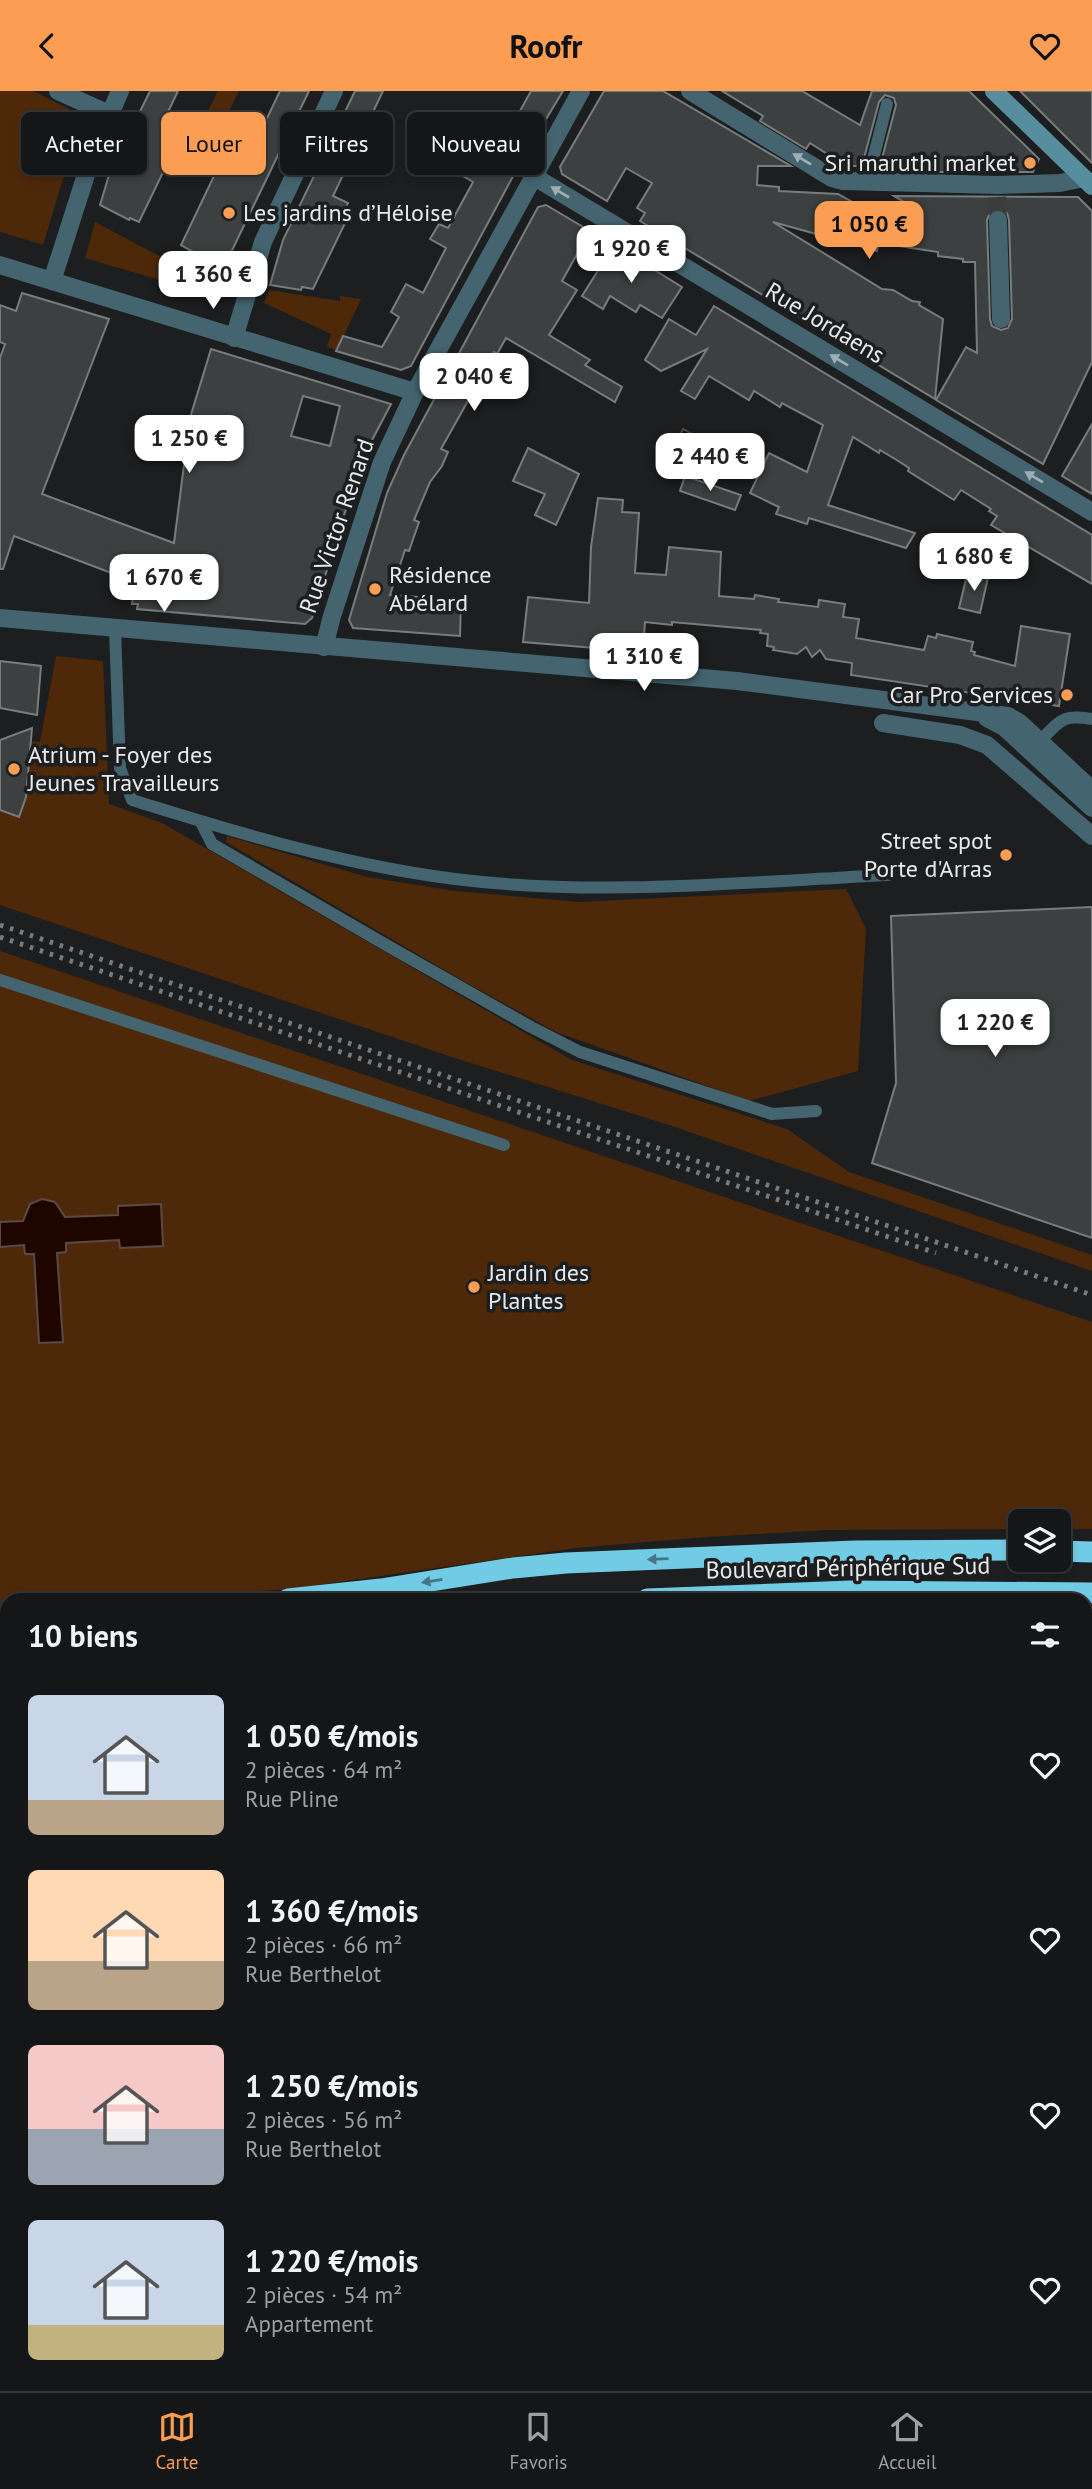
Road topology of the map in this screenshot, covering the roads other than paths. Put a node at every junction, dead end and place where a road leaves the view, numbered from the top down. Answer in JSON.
{"nodes":[{"id":1,"x":58,"y":91,"type":"edge"},
{"id":2,"x":120,"y":91,"type":"edge"},
{"id":3,"x":334,"y":91,"type":"edge"},
{"id":4,"x":581,"y":91,"type":"edge"},
{"id":5,"x":690,"y":91,"type":"edge"},
{"id":6,"x":994,"y":91,"type":"edge"},
{"id":7,"x":887,"y":104,"type":"dead end"},
{"id":8,"x":105,"y":112,"type":"edge"},
{"id":9,"x":110,"y":112,"type":"edge"},
{"id":10,"x":86,"y":175,"type":"edge"},
{"id":11,"x":533,"y":176,"type":"junction"},
{"id":12,"x":1088,"y":182,"type":"edge"},
{"id":13,"x":871,"y":183,"type":"junction"},
{"id":14,"x":998,"y":220,"type":"tunnel mouth"},
{"id":15,"x":0,"y":265,"type":"edge"},
{"id":16,"x":52,"y":281,"type":"junction"},
{"id":17,"x":1000,"y":319,"type":"dead end"},
{"id":18,"x":234,"y":338,"type":"junction"},
{"id":19,"x":415,"y":392,"type":"junction"},
{"id":20,"x":1092,"y":512,"type":"edge"},
{"id":21,"x":0,"y":618,"type":"edge"},
{"id":22,"x":115,"y":629,"type":"junction"},
{"id":23,"x":324,"y":647,"type":"junction"},
{"id":24,"x":966,"y":712,"type":"junction"},
{"id":25,"x":1092,"y":719,"type":"edge"},
{"id":26,"x":883,"y":723,"type":"dead end"},
{"id":27,"x":1040,"y":741,"type":"junction"},
{"id":28,"x":1092,"y":790,"type":"edge"},
{"id":29,"x":1092,"y":808,"type":"edge"},
{"id":30,"x":201,"y":822,"type":"junction"},
{"id":31,"x":1092,"y":836,"type":"edge"},
{"id":32,"x":889,"y":875,"type":"dead end"},
{"id":33,"x":0,"y":980,"type":"edge"},
{"id":34,"x":816,"y":1111,"type":"dead end"},
{"id":35,"x":504,"y":1145,"type":"dead end"},
{"id":36,"x":1008,"y":1550,"type":"edge"},
{"id":37,"x":1071,"y":1551,"type":"edge"},
{"id":38,"x":1092,"y":1552,"type":"edge"},
{"id":39,"x":341,"y":1593,"type":"edge"},
{"id":40,"x":811,"y":1593,"type":"edge"},
{"id":41,"x":1092,"y":1593,"type":"edge"}],
"edges":[{"from":1,"to":8,"type":"street"},
{"from":2,"to":9,"type":"street"},
{"from":3,"to":18,"type":"street"},
{"from":4,"to":11,"type":"street","name":"Rue Victor Renard"},
{"from":13,"to":5,"type":"street","one_way":true},
{"from":6,"to":12,"type":"street"},
{"from":7,"to":13,"type":"lane"},
{"from":10,"to":16,"type":"street"},
{"from":11,"to":19,"type":"street","name":"Rue Victor Renard"},
{"from":20,"to":11,"type":"street","name":"Rue Jordaens","one_way":true},
{"from":12,"to":13,"type":"street"},
{"from":14,"to":17,"type":"street"},
{"from":15,"to":16,"type":"street"},
{"from":16,"to":18,"type":"street"},
{"from":18,"to":19,"type":"street"},
{"from":19,"to":23,"type":"street","name":"Rue Victor Renard"},
{"from":21,"to":22,"type":"street"},
{"from":22,"to":23,"type":"street"},
{"from":22,"to":30,"type":"lane"},
{"from":23,"to":24,"type":"street"},
{"from":24,"to":27,"type":"street"},
{"from":24,"to":29,"type":"street"},
{"from":25,"to":27,"type":"lane"},
{"from":26,"to":31,"type":"street"},
{"from":27,"to":28,"type":"street"},
{"from":30,"to":32,"type":"lane"},
{"from":30,"to":34,"type":"lane"},
{"from":33,"to":35,"type":"lane"},
{"from":36,"to":39,"type":"highway","one_way":true},
{"from":37,"to":38,"type":"highway"},
{"from":40,"to":41,"type":"highway","name":"Boulevard Périphérique Sud"}]}
